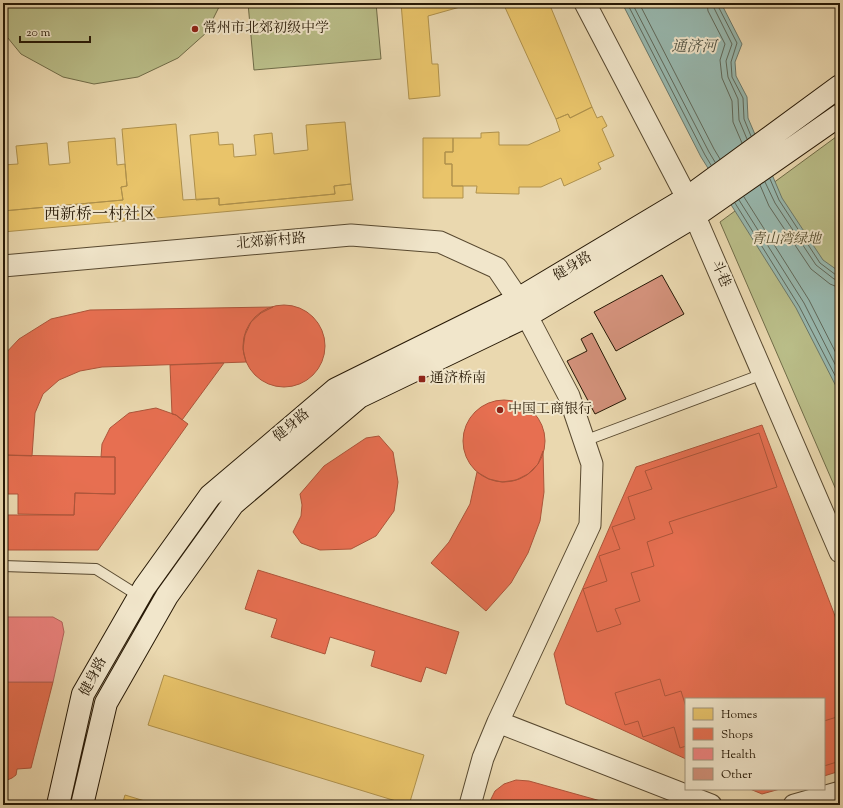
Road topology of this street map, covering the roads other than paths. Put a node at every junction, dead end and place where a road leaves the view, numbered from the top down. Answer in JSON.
{"nodes":[{"id":1,"x":585,"y":3,"type":"edge"},
{"id":2,"x":840,"y":86,"type":"edge"},
{"id":3,"x":840,"y":115,"type":"edge"},
{"id":4,"x":691,"y":207,"type":"junction"},
{"id":5,"x":3,"y":266,"type":"edge"},
{"id":6,"x":523,"y":308,"type":"junction"},
{"id":7,"x":763,"y":374,"type":"junction"},
{"id":8,"x":584,"y":440,"type":"junction"},
{"id":9,"x":840,"y":552,"type":"edge"},
{"id":10,"x":3,"y":566,"type":"edge"},
{"id":11,"x":139,"y":596,"type":"junction"},
{"id":12,"x":498,"y":722,"type":"junction"},
{"id":13,"x":840,"y":792,"type":"edge"},
{"id":14,"x":58,"y":805,"type":"edge"},
{"id":15,"x":82,"y":805,"type":"edge"},
{"id":16,"x":470,"y":805,"type":"edge"},
{"id":17,"x":711,"y":805,"type":"edge"},
{"id":18,"x":794,"y":805,"type":"edge"}],
"edges":[{"from":1,"to":4,"type":"street","name":"斗巷"},
{"from":2,"to":4,"type":"main road"},
{"from":3,"to":4,"type":"main road"},
{"from":4,"to":6,"type":"main road","name":"健身路"},
{"from":4,"to":7,"type":"street","name":"斗巷"},
{"from":5,"to":6,"type":"street","name":"北郊新村路"},
{"from":6,"to":8,"type":"street","name":"北郊新村路"},
{"from":6,"to":11,"type":"main road","name":"健身路"},
{"from":6,"to":15,"type":"main road","name":"健身路"},
{"from":7,"to":8,"type":"lane"},
{"from":7,"to":9,"type":"street","name":"斗巷"},
{"from":8,"to":12,"type":"street","name":"北郊新村路"},
{"from":10,"to":11,"type":"lane"},
{"from":11,"to":14,"type":"main road","name":"健身路"},
{"from":12,"to":16,"type":"street","name":"北郊新村路"},
{"from":12,"to":17,"type":"street"},
{"from":13,"to":18,"type":"street"}]}
